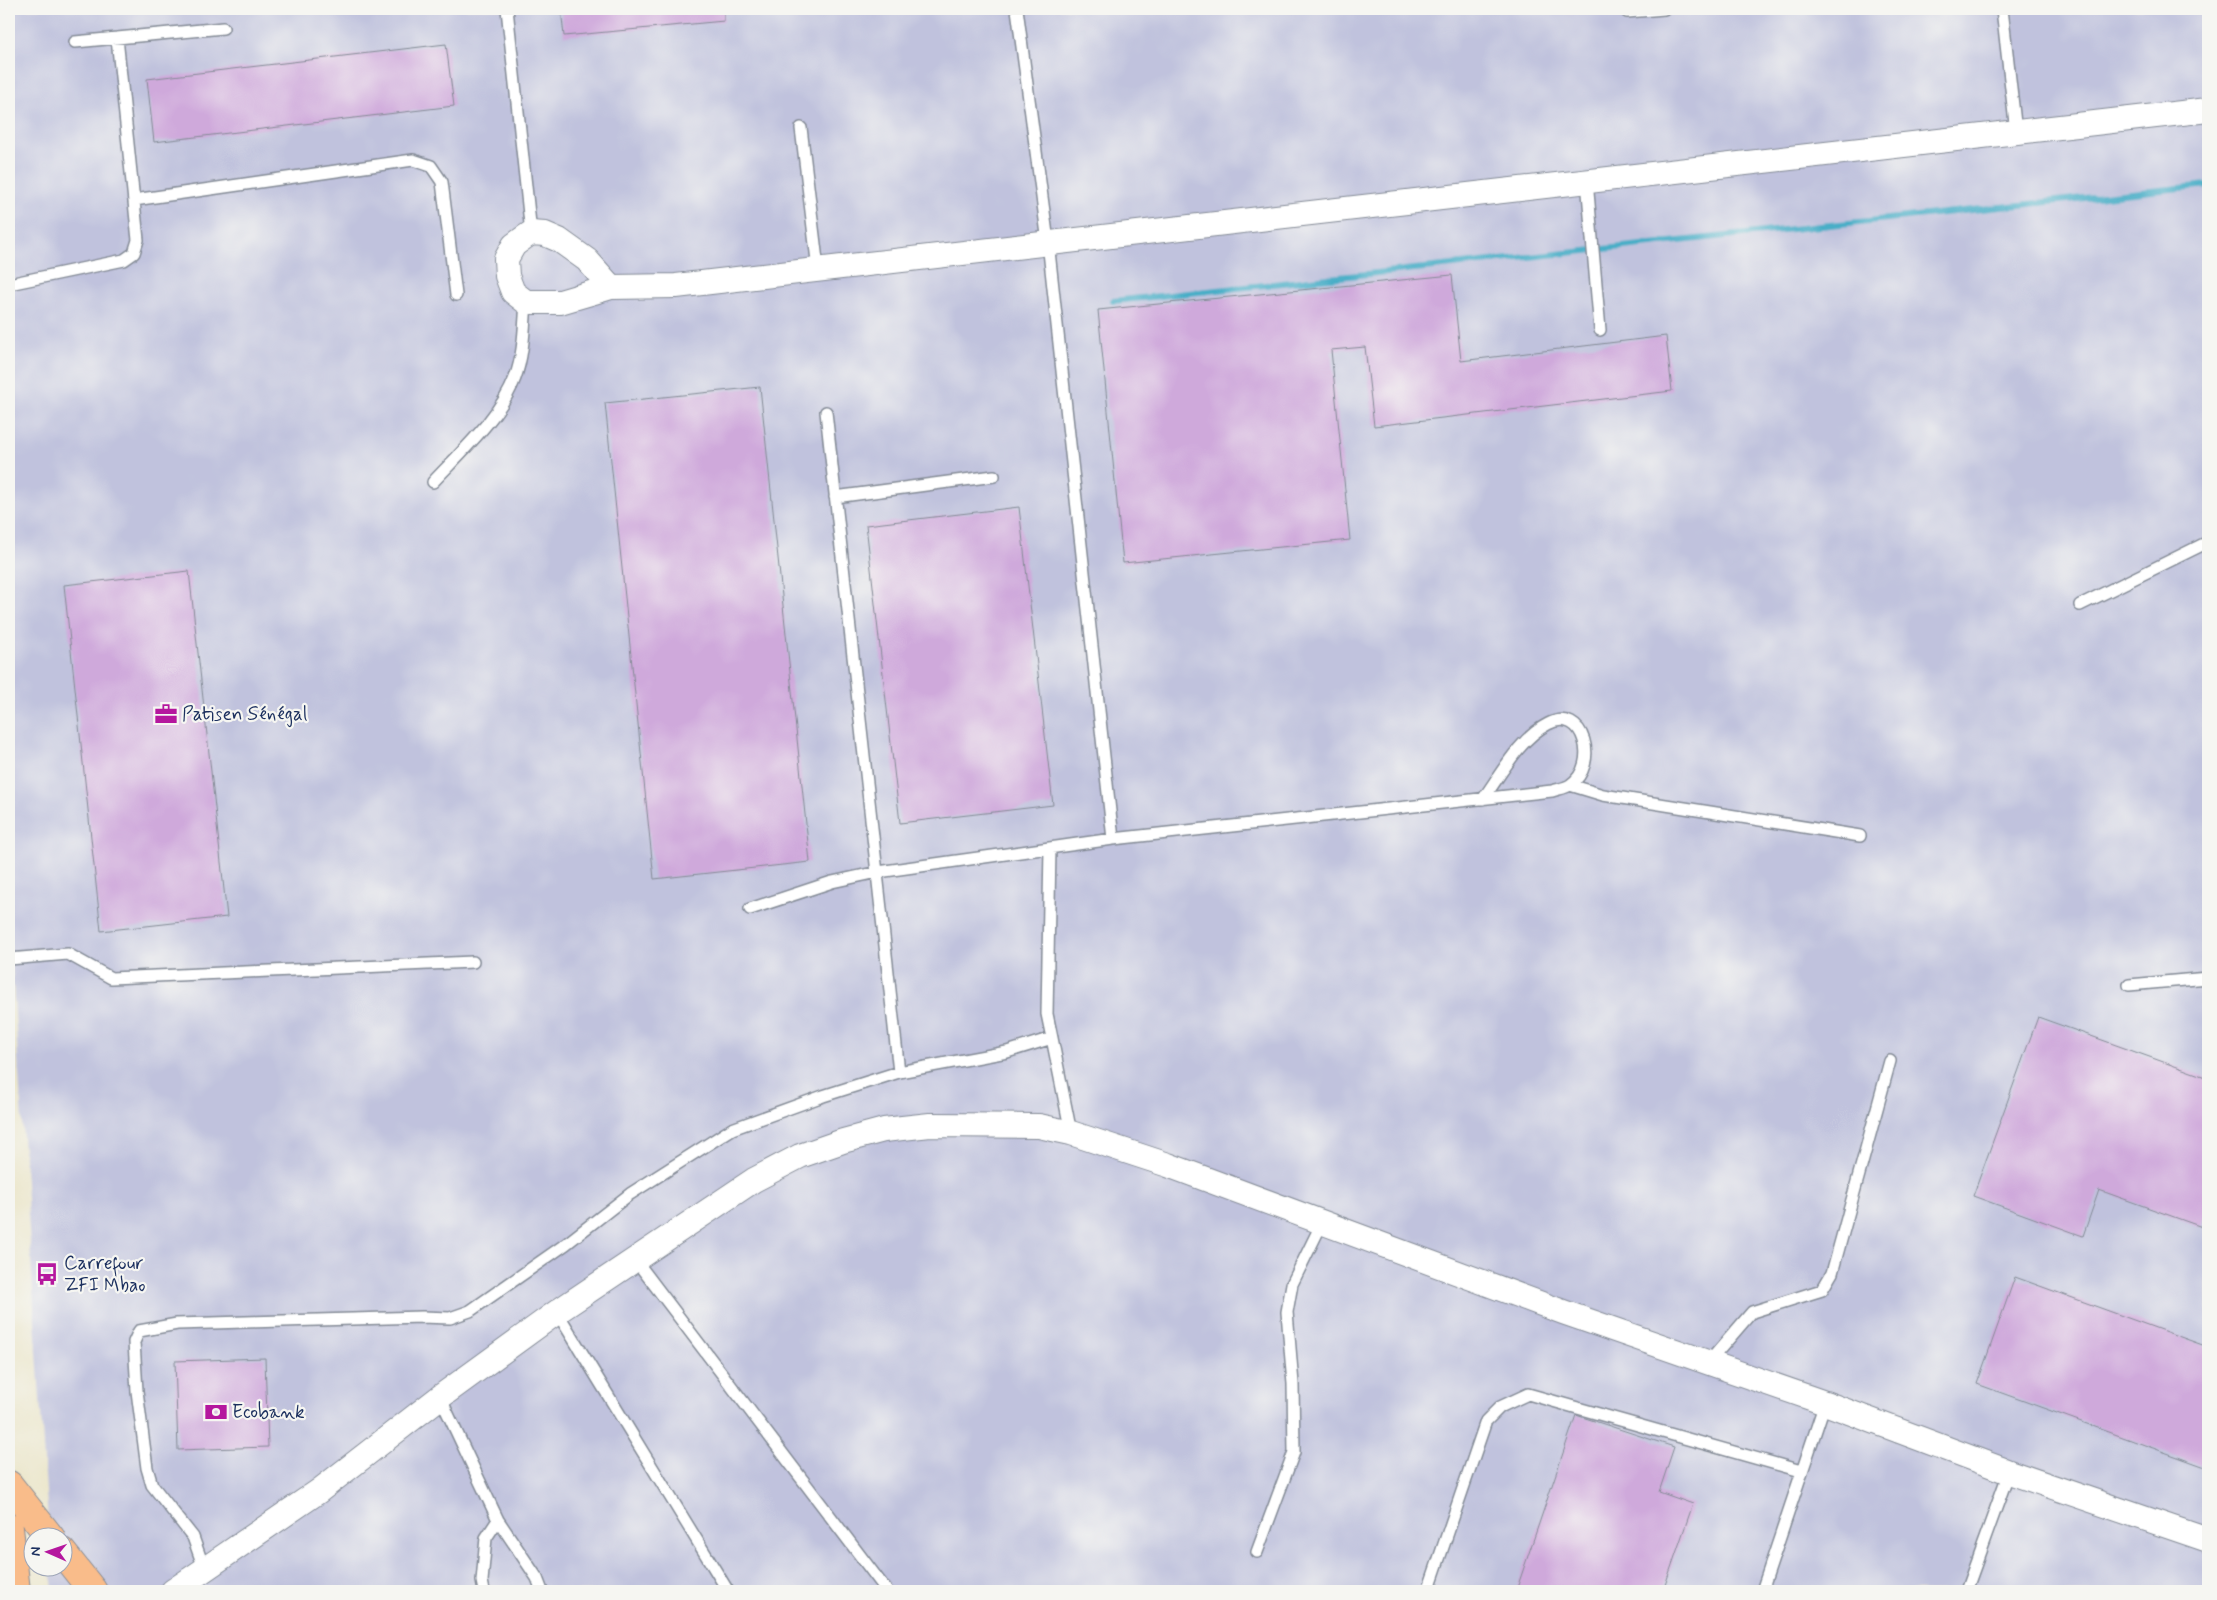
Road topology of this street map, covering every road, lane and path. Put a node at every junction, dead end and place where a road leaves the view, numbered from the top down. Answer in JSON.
{"nodes":[{"id":1,"x":508,"y":9,"type":"edge"},
{"id":2,"x":1018,"y":9,"type":"edge"},
{"id":3,"x":1664,"y":9,"type":"edge"},
{"id":4,"x":2002,"y":9,"type":"edge"},
{"id":5,"x":1627,"y":12,"type":"dead end"},
{"id":6,"x":223,"y":28,"type":"dead end"},
{"id":7,"x":117,"y":38,"type":"junction"},
{"id":8,"x":75,"y":42,"type":"dead end"},
{"id":9,"x":2208,"y":110,"type":"edge"},
{"id":10,"x":801,"y":128,"type":"dead end"},
{"id":11,"x":2016,"y":132,"type":"junction"},
{"id":12,"x":1586,"y":181,"type":"junction"},
{"id":13,"x":134,"y":200,"type":"junction"},
{"id":14,"x":532,"y":233,"type":"junction"},
{"id":15,"x":1048,"y":242,"type":"junction"},
{"id":16,"x":818,"y":269,"type":"junction"},
{"id":17,"x":9,"y":284,"type":"edge"},
{"id":18,"x":611,"y":287,"type":"junction"},
{"id":19,"x":456,"y":295,"type":"dead end"},
{"id":20,"x":526,"y":302,"type":"junction"},
{"id":21,"x":1600,"y":330,"type":"dead end"},
{"id":22,"x":826,"y":412,"type":"dead end"},
{"id":23,"x":994,"y":476,"type":"dead end"},
{"id":24,"x":433,"y":482,"type":"dead end"},
{"id":25,"x":835,"y":496,"type":"junction"},
{"id":26,"x":2208,"y":542,"type":"edge"},
{"id":27,"x":2080,"y":604,"type":"dead end"},
{"id":28,"x":1570,"y":785,"type":"junction"},
{"id":29,"x":1482,"y":799,"type":"junction"},
{"id":30,"x":1860,"y":836,"type":"dead end"},
{"id":31,"x":1113,"y":840,"type":"junction"},
{"id":32,"x":1050,"y":848,"type":"junction"},
{"id":33,"x":878,"y":872,"type":"junction"},
{"id":34,"x":750,"y":909,"type":"dead end"},
{"id":35,"x":9,"y":959,"type":"edge"},
{"id":36,"x":473,"y":962,"type":"dead end"},
{"id":37,"x":2208,"y":978,"type":"edge"},
{"id":38,"x":2129,"y":984,"type":"dead end"},
{"id":39,"x":1052,"y":1038,"type":"junction"},
{"id":40,"x":1890,"y":1060,"type":"dead end"},
{"id":41,"x":899,"y":1072,"type":"junction"},
{"id":42,"x":1071,"y":1133,"type":"junction"},
{"id":43,"x":1322,"y":1223,"type":"junction"},
{"id":44,"x":634,"y":1258,"type":"junction"},
{"id":45,"x":557,"y":1312,"type":"junction"},
{"id":46,"x":1708,"y":1363,"type":"junction"},
{"id":47,"x":440,"y":1397,"type":"junction"},
{"id":48,"x":1824,"y":1404,"type":"junction"},
{"id":49,"x":1801,"y":1471,"type":"junction"},
{"id":50,"x":2009,"y":1472,"type":"junction"},
{"id":51,"x":9,"y":1485,"type":"edge"},
{"id":52,"x":498,"y":1520,"type":"junction"},
{"id":53,"x":9,"y":1528,"type":"edge"},
{"id":54,"x":43,"y":1528,"type":"edge"},
{"id":55,"x":2208,"y":1540,"type":"edge"},
{"id":56,"x":1257,"y":1552,"type":"dead end"},
{"id":57,"x":72,"y":1565,"type":"edge"},
{"id":58,"x":205,"y":1572,"type":"junction"},
{"id":59,"x":178,"y":1590,"type":"edge"},
{"id":60,"x":16,"y":1591,"type":"edge"},
{"id":61,"x":93,"y":1591,"type":"edge"},
{"id":62,"x":484,"y":1591,"type":"edge"},
{"id":63,"x":542,"y":1591,"type":"edge"},
{"id":64,"x":728,"y":1591,"type":"edge"},
{"id":65,"x":887,"y":1591,"type":"edge"},
{"id":66,"x":1428,"y":1591,"type":"edge"},
{"id":67,"x":1762,"y":1591,"type":"edge"},
{"id":68,"x":1966,"y":1591,"type":"edge"}],
"edges":[{"from":1,"to":14,"type":"lane"},
{"from":2,"to":15,"type":"lane"},
{"from":3,"to":5,"type":"lane"},
{"from":4,"to":11,"type":"lane"},
{"from":6,"to":7,"type":"lane"},
{"from":7,"to":8,"type":"lane"},
{"from":7,"to":13,"type":"lane"},
{"from":9,"to":11,"type":"street"},
{"from":10,"to":16,"type":"lane"},
{"from":11,"to":12,"type":"street"},
{"from":12,"to":15,"type":"street"},
{"from":12,"to":21,"type":"lane"},
{"from":13,"to":17,"type":"lane"},
{"from":13,"to":19,"type":"lane"},
{"from":14,"to":18,"type":"street"},
{"from":14,"to":20,"type":"street"},
{"from":15,"to":16,"type":"street"},
{"from":15,"to":31,"type":"lane"},
{"from":16,"to":18,"type":"street"},
{"from":18,"to":20,"type":"street"},
{"from":20,"to":24,"type":"lane"},
{"from":22,"to":25,"type":"lane"},
{"from":23,"to":25,"type":"lane"},
{"from":25,"to":33,"type":"lane"},
{"from":26,"to":27,"type":"lane"},
{"from":28,"to":29,"type":"lane"},
{"from":28,"to":29,"type":"lane"},
{"from":28,"to":30,"type":"lane"},
{"from":29,"to":31,"type":"lane"},
{"from":31,"to":32,"type":"lane"},
{"from":32,"to":33,"type":"lane"},
{"from":32,"to":39,"type":"lane"},
{"from":33,"to":34,"type":"lane"},
{"from":33,"to":41,"type":"lane"},
{"from":35,"to":36,"type":"lane"},
{"from":37,"to":38,"type":"lane"},
{"from":39,"to":41,"type":"lane"},
{"from":39,"to":42,"type":"lane"},
{"from":40,"to":46,"type":"lane"},
{"from":41,"to":58,"type":"lane"},
{"from":42,"to":43,"type":"street"},
{"from":42,"to":44,"type":"street"},
{"from":43,"to":46,"type":"street"},
{"from":43,"to":56,"type":"lane"},
{"from":44,"to":45,"type":"street"},
{"from":44,"to":65,"type":"lane"},
{"from":45,"to":47,"type":"street"},
{"from":45,"to":64,"type":"lane"},
{"from":46,"to":48,"type":"street"},
{"from":47,"to":52,"type":"lane"},
{"from":47,"to":58,"type":"street"},
{"from":48,"to":49,"type":"lane"},
{"from":48,"to":50,"type":"street"},
{"from":49,"to":66,"type":"lane"},
{"from":49,"to":67,"type":"lane"},
{"from":50,"to":55,"type":"street"},
{"from":50,"to":68,"type":"lane"},
{"from":51,"to":54,"type":"highway"},
{"from":52,"to":62,"type":"lane"},
{"from":52,"to":63,"type":"lane"},
{"from":53,"to":60,"type":"highway"},
{"from":57,"to":61,"type":"highway"},
{"from":58,"to":59,"type":"street"}]}
